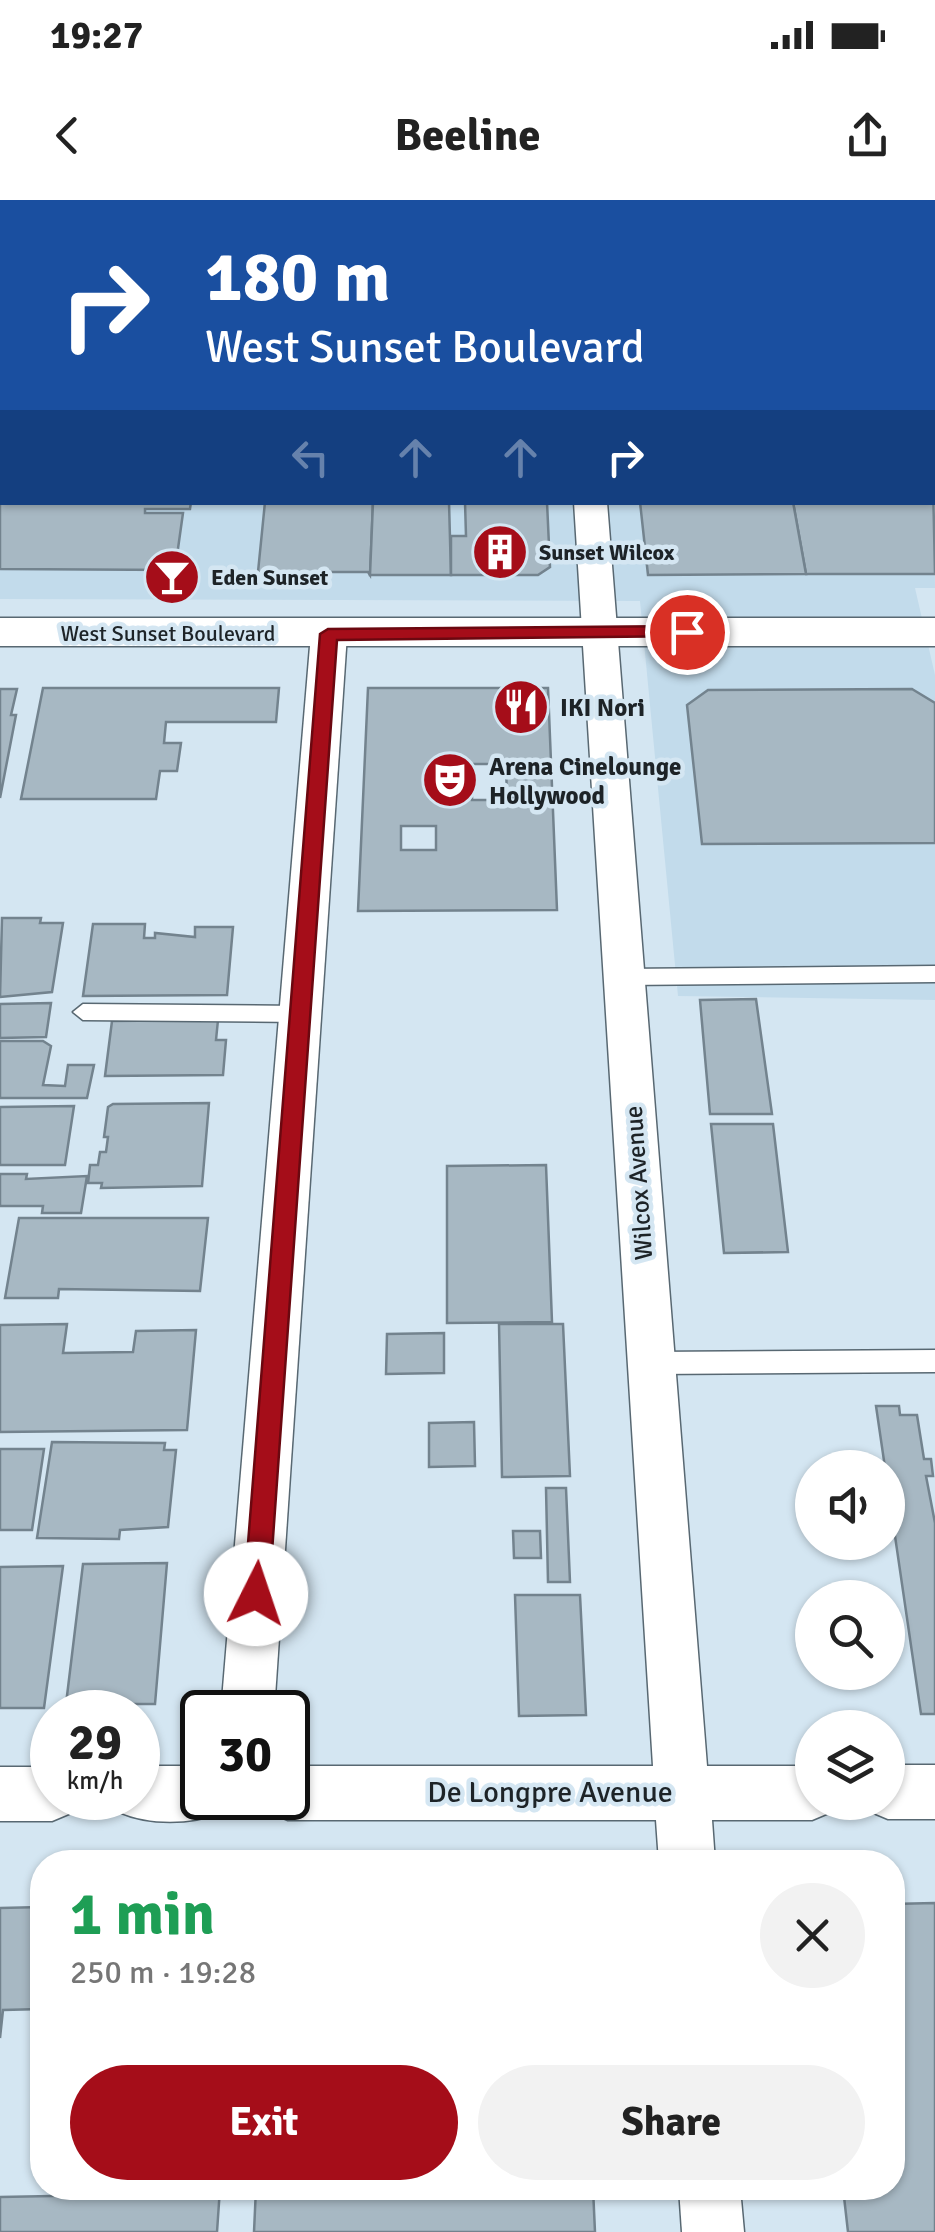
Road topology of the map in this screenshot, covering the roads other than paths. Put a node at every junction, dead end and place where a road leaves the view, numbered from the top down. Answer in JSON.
{"nodes":[{"id":1,"x":590,"y":505,"type":"edge"},
{"id":2,"x":0,"y":632,"type":"edge"},
{"id":3,"x":935,"y":632,"type":"edge"},
{"id":4,"x":598,"y":633,"type":"junction"},
{"id":5,"x":328,"y":634,"type":"junction"},
{"id":6,"x":935,"y":974,"type":"edge"},
{"id":7,"x":623,"y":977,"type":"junction"},
{"id":8,"x":83,"y":1012,"type":"dead end"},
{"id":9,"x":300,"y":1014,"type":"junction"},
{"id":10,"x":935,"y":1361,"type":"edge"},
{"id":11,"x":652,"y":1364,"type":"junction"},
{"id":12,"x":250,"y":1690,"type":"edge"},
{"id":13,"x":310,"y":1792,"type":"edge"},
{"id":14,"x":682,"y":1792,"type":"junction"},
{"id":15,"x":905,"y":1792,"type":"edge"},
{"id":16,"x":935,"y":1792,"type":"edge"},
{"id":17,"x":795,"y":1793,"type":"edge"},
{"id":18,"x":0,"y":1794,"type":"edge"},
{"id":19,"x":30,"y":1794,"type":"edge"},
{"id":20,"x":686,"y":1850,"type":"edge"},
{"id":21,"x":711,"y":2200,"type":"edge"},
{"id":22,"x":713,"y":2232,"type":"edge"}],
"edges":[{"from":1,"to":4,"type":"street","name":"Wilcox Avenue"},
{"from":2,"to":5,"type":"main road","name":"West Sunset Boulevard"},
{"from":3,"to":4,"type":"main road","name":"West Sunset Boulevard"},
{"from":4,"to":5,"type":"main road","name":"West Sunset Boulevard"},
{"from":4,"to":7,"type":"street","name":"Wilcox Avenue"},
{"from":5,"to":9,"type":"street"},
{"from":6,"to":7,"type":"lane"},
{"from":7,"to":11,"type":"street","name":"Wilcox Avenue"},
{"from":8,"to":9,"type":"lane"},
{"from":9,"to":12,"type":"street"},
{"from":10,"to":11,"type":"lane"},
{"from":11,"to":14,"type":"street","name":"Wilcox Avenue"},
{"from":13,"to":14,"type":"street","name":"De Longpre Avenue"},
{"from":14,"to":17,"type":"street","name":"De Longpre Avenue"},
{"from":14,"to":20,"type":"street","name":"Wilcox Avenue"},
{"from":15,"to":16,"type":"street"},
{"from":18,"to":19,"type":"street"},
{"from":21,"to":22,"type":"street"}]}
